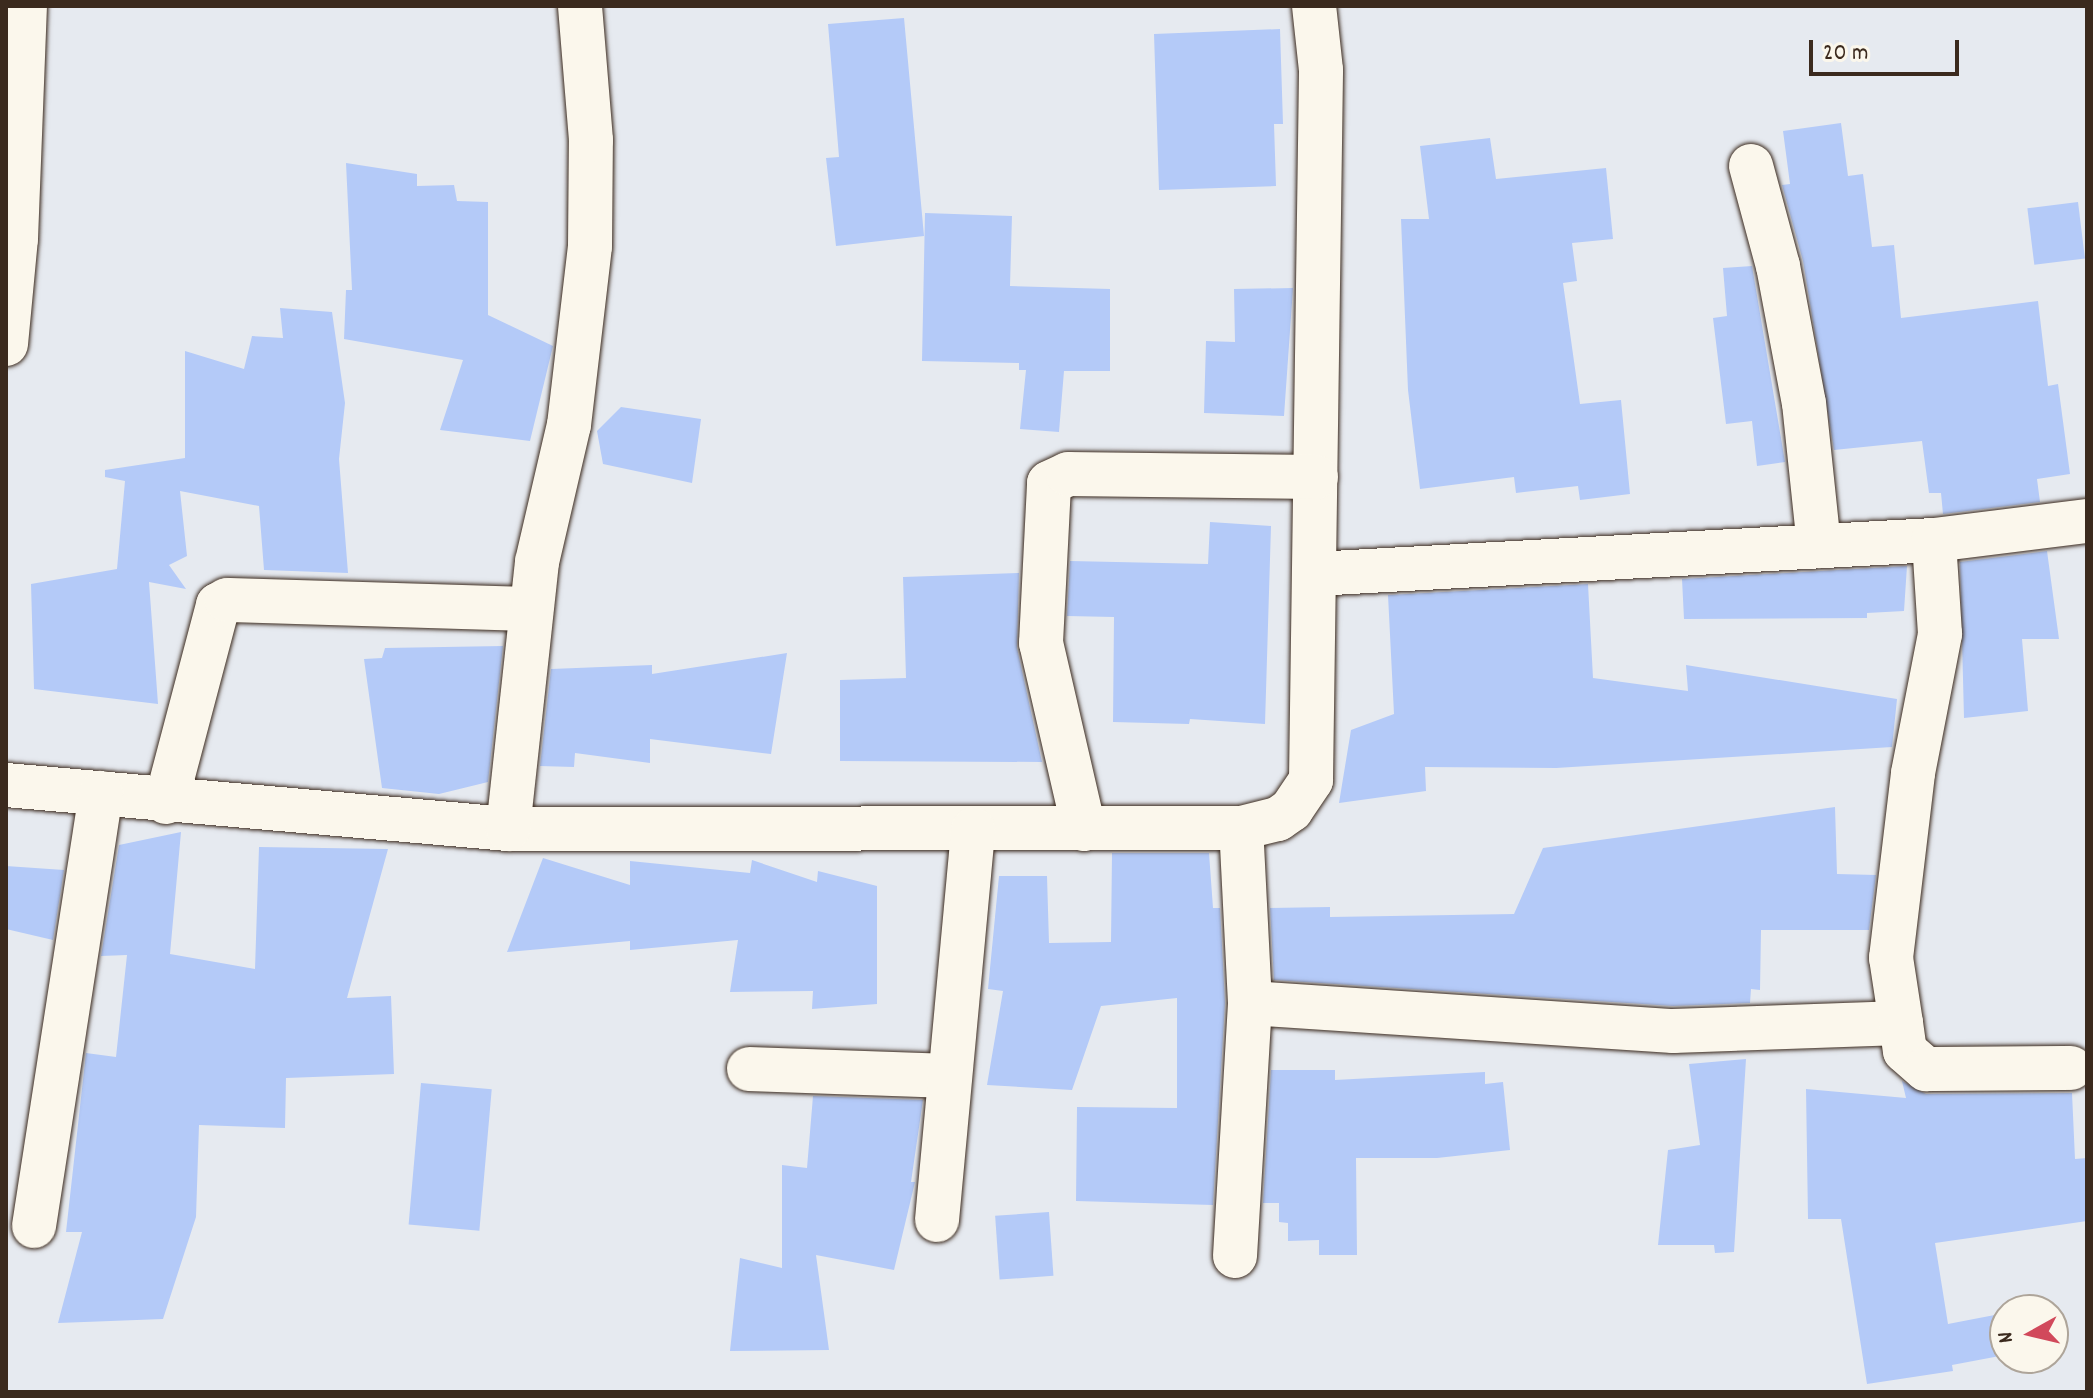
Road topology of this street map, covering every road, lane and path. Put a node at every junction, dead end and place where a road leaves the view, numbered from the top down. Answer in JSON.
{"nodes":[{"id":1,"x":25,"y":6,"type":"edge"},
{"id":2,"x":580,"y":6,"type":"edge"},
{"id":3,"x":1314,"y":6,"type":"edge"},
{"id":4,"x":1751,"y":166,"type":"dead end"},
{"id":5,"x":6,"y":344,"type":"edge"},
{"id":6,"x":1316,"y":477,"type":"junction"},
{"id":7,"x":2087,"y":521,"type":"edge"},
{"id":8,"x":1934,"y":540,"type":"junction"},
{"id":9,"x":1819,"y":546,"type":"junction"},
{"id":10,"x":1314,"y":574,"type":"junction"},
{"id":11,"x":531,"y":609,"type":"junction"},
{"id":12,"x":6,"y":785,"type":"edge"},
{"id":13,"x":101,"y":793,"type":"junction"},
{"id":14,"x":166,"y":802,"type":"junction"},
{"id":15,"x":1241,"y":828,"type":"junction"},
{"id":16,"x":508,"y":829,"type":"junction"},
{"id":17,"x":1084,"y":829,"type":"junction"},
{"id":18,"x":973,"y":830,"type":"junction"},
{"id":19,"x":1250,"y":1003,"type":"junction"},
{"id":20,"x":1901,"y":1023,"type":"junction"},
{"id":21,"x":2071,"y":1068,"type":"dead end"},
{"id":22,"x":749,"y":1069,"type":"dead end"},
{"id":23,"x":950,"y":1076,"type":"junction"},
{"id":24,"x":937,"y":1220,"type":"dead end"},
{"id":25,"x":34,"y":1226,"type":"dead end"},
{"id":26,"x":1235,"y":1256,"type":"dead end"}],
"edges":[{"from":1,"to":5,"type":"street"},
{"from":2,"to":11,"type":"street"},
{"from":3,"to":6,"type":"street"},
{"from":4,"to":9,"type":"street"},
{"from":6,"to":10,"type":"street"},
{"from":6,"to":17,"type":"street"},
{"from":7,"to":8,"type":"street"},
{"from":8,"to":9,"type":"street"},
{"from":8,"to":20,"type":"street"},
{"from":9,"to":10,"type":"street"},
{"from":10,"to":15,"type":"street"},
{"from":11,"to":14,"type":"street"},
{"from":11,"to":16,"type":"street"},
{"from":12,"to":13,"type":"street"},
{"from":13,"to":14,"type":"street"},
{"from":13,"to":25,"type":"street"},
{"from":14,"to":16,"type":"street"},
{"from":15,"to":17,"type":"street"},
{"from":15,"to":19,"type":"street"},
{"from":16,"to":18,"type":"street"},
{"from":17,"to":18,"type":"street"},
{"from":18,"to":23,"type":"street"},
{"from":19,"to":20,"type":"street"},
{"from":19,"to":26,"type":"street"},
{"from":20,"to":21,"type":"street"},
{"from":22,"to":23,"type":"street"},
{"from":23,"to":24,"type":"street"}]}
